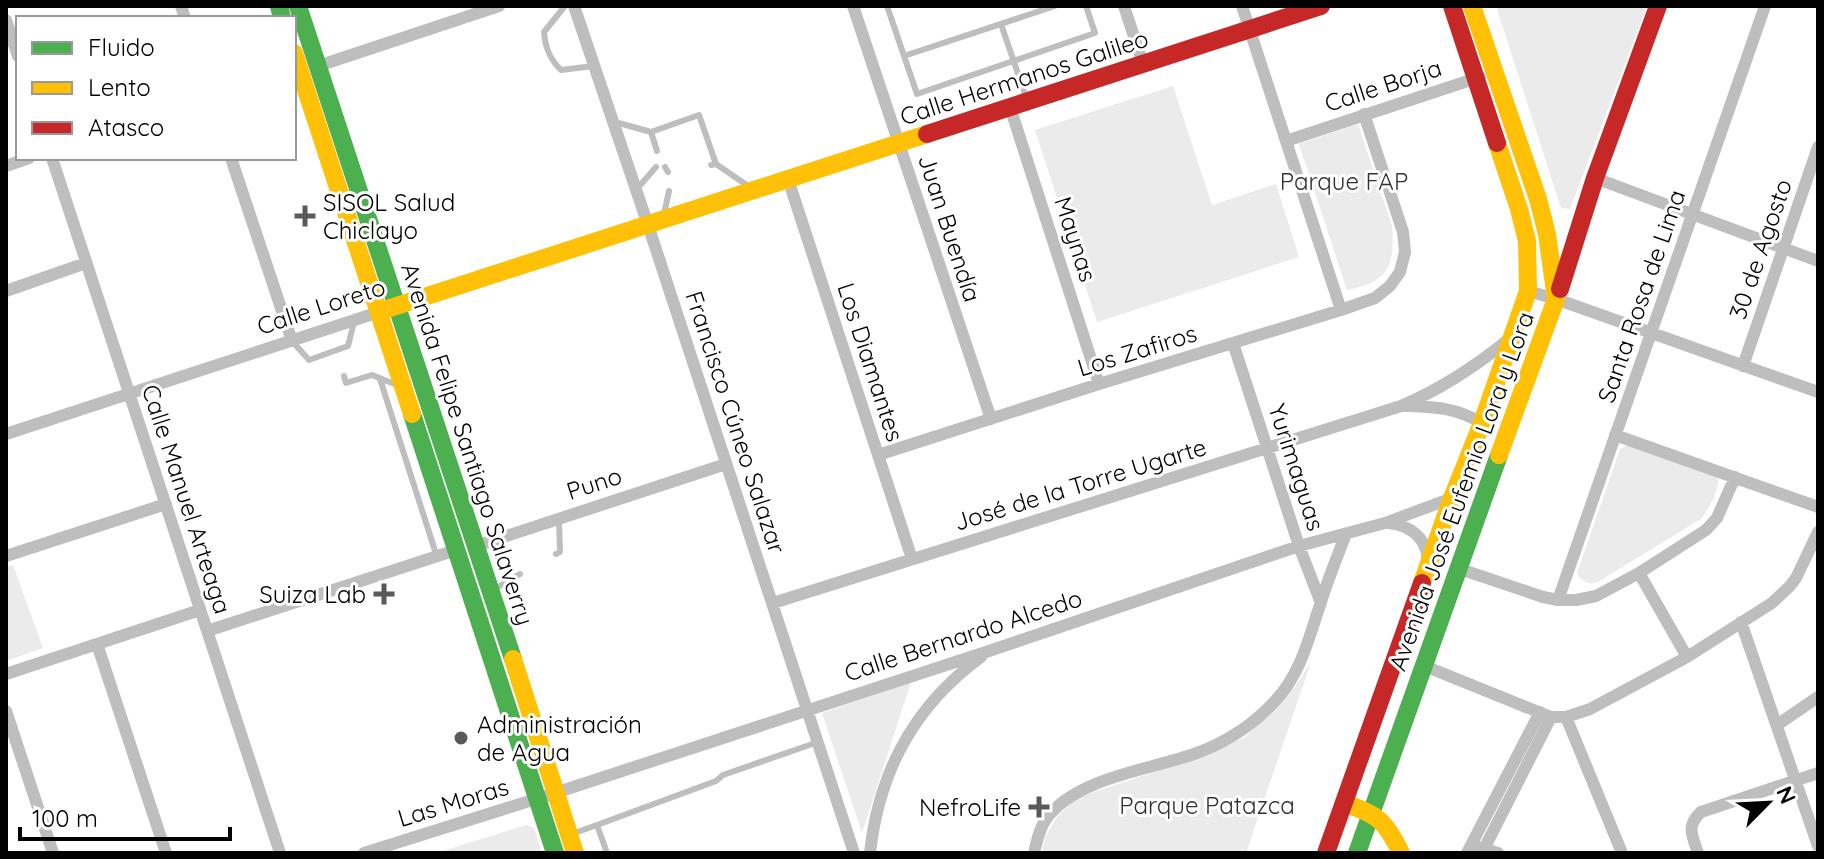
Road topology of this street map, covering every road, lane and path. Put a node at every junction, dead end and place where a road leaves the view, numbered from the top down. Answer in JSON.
{"nodes":[{"id":1,"x":298,"y":6,"type":"edge"},
{"id":2,"x":499,"y":6,"type":"edge"},
{"id":3,"x":565,"y":6,"type":"edge"},
{"id":4,"x":574,"y":6,"type":"edge"},
{"id":5,"x":853,"y":6,"type":"edge"},
{"id":6,"x":887,"y":6,"type":"edge"},
{"id":7,"x":1055,"y":6,"type":"edge"},
{"id":8,"x":1086,"y":6,"type":"edge"},
{"id":9,"x":1124,"y":6,"type":"edge"},
{"id":10,"x":1242,"y":6,"type":"edge"},
{"id":11,"x":1321,"y":6,"type":"edge"},
{"id":12,"x":1452,"y":6,"type":"edge"},
{"id":13,"x":1472,"y":6,"type":"edge"},
{"id":14,"x":1658,"y":6,"type":"edge"},
{"id":15,"x":1765,"y":6,"type":"edge"},
{"id":16,"x":6,"y":20,"type":"edge"},
{"id":17,"x":1001,"y":24,"type":"junction"},
{"id":18,"x":1249,"y":29,"type":"junction"},
{"id":19,"x":16,"y":50,"type":"edge"},
{"id":20,"x":904,"y":56,"type":"junction"},
{"id":21,"x":296,"y":58,"type":"edge"},
{"id":22,"x":1014,"y":61,"type":"junction"},
{"id":23,"x":1143,"y":64,"type":"junction"},
{"id":24,"x":318,"y":66,"type":"junction"},
{"id":25,"x":594,"y":66,"type":"junction"},
{"id":26,"x":1495,"y":72,"type":"junction"},
{"id":27,"x":1476,"y":78,"type":"junction"},
{"id":28,"x":1019,"y":104,"type":"junction"},
{"id":29,"x":1364,"y":114,"type":"junction"},
{"id":30,"x":613,"y":122,"type":"junction"},
{"id":31,"x":651,"y":132,"type":"junction"},
{"id":32,"x":1286,"y":141,"type":"junction"},
{"id":33,"x":898,"y":143,"type":"junction"},
{"id":34,"x":1818,"y":147,"type":"edge"},
{"id":35,"x":657,"y":151,"type":"dead end"},
{"id":36,"x":53,"y":160,"type":"edge"},
{"id":37,"x":232,"y":160,"type":"edge"},
{"id":38,"x":656,"y":167,"type":"dead end"},
{"id":39,"x":1595,"y":178,"type":"junction"},
{"id":40,"x":788,"y":179,"type":"junction"},
{"id":41,"x":636,"y":190,"type":"junction"},
{"id":42,"x":754,"y":190,"type":"junction"},
{"id":43,"x":669,"y":191,"type":"dead end"},
{"id":44,"x":1693,"y":214,"type":"junction"},
{"id":45,"x":655,"y":223,"type":"junction"},
{"id":46,"x":1784,"y":248,"type":"junction"},
{"id":47,"x":1818,"y":261,"type":"edge"},
{"id":48,"x":86,"y":263,"type":"junction"},
{"id":49,"x":6,"y":291,"type":"edge"},
{"id":50,"x":1528,"y":291,"type":"junction"},
{"id":51,"x":1556,"y":299,"type":"junction"},
{"id":52,"x":388,"y":309,"type":"junction"},
{"id":53,"x":1341,"y":310,"type":"junction"},
{"id":54,"x":355,"y":320,"type":"junction"},
{"id":55,"x":1651,"y":333,"type":"junction"},
{"id":56,"x":1512,"y":337,"type":"junction"},
{"id":57,"x":292,"y":341,"type":"junction"},
{"id":58,"x":1233,"y":343,"type":"junction"},
{"id":59,"x":1743,"y":366,"type":"junction"},
{"id":60,"x":344,"y":376,"type":"dead end"},
{"id":61,"x":380,"y":379,"type":"junction"},
{"id":62,"x":1099,"y":384,"type":"junction"},
{"id":63,"x":404,"y":387,"type":"junction"},
{"id":64,"x":1818,"y":392,"type":"edge"},
{"id":65,"x":129,"y":394,"type":"junction"},
{"id":66,"x":1401,"y":406,"type":"junction"},
{"id":67,"x":991,"y":419,"type":"junction"},
{"id":68,"x":1482,"y":423,"type":"junction"},
{"id":69,"x":6,"y":434,"type":"edge"},
{"id":70,"x":1615,"y":435,"type":"junction"},
{"id":71,"x":423,"y":447,"type":"junction"},
{"id":72,"x":1268,"y":448,"type":"junction"},
{"id":73,"x":404,"y":453,"type":"junction"},
{"id":74,"x":878,"y":455,"type":"junction"},
{"id":75,"x":726,"y":464,"type":"junction"},
{"id":76,"x":1735,"y":477,"type":"junction"},
{"id":77,"x":1452,"y":498,"type":"junction"},
{"id":78,"x":166,"y":504,"type":"junction"},
{"id":79,"x":1818,"y":507,"type":"edge"},
{"id":80,"x":446,"y":518,"type":"junction"},
{"id":81,"x":559,"y":518,"type":"junction"},
{"id":82,"x":1385,"y":523,"type":"junction"},
{"id":83,"x":427,"y":525,"type":"junction"},
{"id":84,"x":1818,"y":532,"type":"edge"},
{"id":85,"x":1346,"y":534,"type":"junction"},
{"id":86,"x":476,"y":546,"type":"junction"},
{"id":87,"x":1299,"y":546,"type":"junction"},
{"id":88,"x":456,"y":550,"type":"junction"},
{"id":89,"x":556,"y":554,"type":"dead end"},
{"id":90,"x":6,"y":556,"type":"edge"},
{"id":91,"x":437,"y":557,"type":"junction"},
{"id":92,"x":912,"y":559,"type":"junction"},
{"id":93,"x":1428,"y":567,"type":"junction"},
{"id":94,"x":1457,"y":568,"type":"junction"},
{"id":95,"x":1639,"y":573,"type":"junction"},
{"id":96,"x":520,"y":574,"type":"dead end"},
{"id":97,"x":492,"y":591,"type":"junction"},
{"id":98,"x":1558,"y":600,"type":"junction"},
{"id":99,"x":773,"y":603,"type":"junction"},
{"id":100,"x":1321,"y":603,"type":"junction"},
{"id":101,"x":200,"y":610,"type":"junction"},
{"id":102,"x":1741,"y":622,"type":"junction"},
{"id":103,"x":207,"y":631,"type":"junction"},
{"id":104,"x":97,"y":644,"type":"junction"},
{"id":105,"x":992,"y":650,"type":"junction"},
{"id":106,"x":1687,"y":657,"type":"junction"},
{"id":107,"x":1422,"y":665,"type":"junction"},
{"id":108,"x":6,"y":674,"type":"edge"},
{"id":109,"x":1818,"y":697,"type":"edge"},
{"id":110,"x":807,"y":710,"type":"junction"},
{"id":111,"x":6,"y":711,"type":"edge"},
{"id":112,"x":1546,"y":715,"type":"junction"},
{"id":113,"x":1566,"y":717,"type":"junction"},
{"id":114,"x":1777,"y":725,"type":"junction"},
{"id":115,"x":818,"y":742,"type":"junction"},
{"id":116,"x":1818,"y":773,"type":"edge"},
{"id":117,"x":1796,"y":780,"type":"junction"},
{"id":118,"x":546,"y":796,"type":"junction"},
{"id":119,"x":1344,"y":803,"type":"junction"},
{"id":120,"x":1372,"y":812,"type":"junction"},
{"id":121,"x":597,"y":825,"type":"junction"},
{"id":122,"x":569,"y":835,"type":"junction"},
{"id":123,"x":1818,"y":846,"type":"edge"},
{"id":124,"x":1476,"y":850,"type":"edge"},
{"id":125,"x":53,"y":853,"type":"edge"},
{"id":126,"x":166,"y":853,"type":"edge"},
{"id":127,"x":280,"y":853,"type":"edge"},
{"id":128,"x":364,"y":853,"type":"edge"},
{"id":129,"x":555,"y":853,"type":"edge"},
{"id":130,"x":575,"y":853,"type":"edge"},
{"id":131,"x":607,"y":853,"type":"edge"},
{"id":132,"x":854,"y":853,"type":"edge"},
{"id":133,"x":870,"y":853,"type":"edge"},
{"id":134,"x":1034,"y":853,"type":"edge"},
{"id":135,"x":1326,"y":853,"type":"edge"},
{"id":136,"x":1357,"y":853,"type":"edge"},
{"id":137,"x":1401,"y":853,"type":"edge"},
{"id":138,"x":1498,"y":853,"type":"edge"},
{"id":139,"x":1622,"y":853,"type":"edge"},
{"id":140,"x":1698,"y":853,"type":"edge"}],
"edges":[{"from":1,"to":24,"type":"main road","name":"Avenida Felipe Santiago Salaverry"},
{"from":2,"to":24,"type":"street"},
{"from":3,"to":25,"type":"lane"},
{"from":4,"to":25,"type":"street","name":"Francisco Cúneo Salazar"},
{"from":5,"to":33,"type":"street","name":"Juan Buendía"},
{"from":6,"to":20,"type":"lane"},
{"from":7,"to":17,"type":"lane"},
{"from":8,"to":22,"type":"lane"},
{"from":9,"to":23,"type":"street"},
{"from":10,"to":18,"type":"street"},
{"from":11,"to":18,"type":"main road","name":"Calle Hermanos Galileo"},
{"from":12,"to":27,"type":"main road","name":"Avenida José Eufemio Lora y Lora"},
{"from":13,"to":26,"type":"main road","name":"Avenida José Eufemio Lora y Lora"},
{"from":14,"to":39,"type":"main road"},
{"from":15,"to":44,"type":"street","name":"Santa Rosa de Lima"},
{"from":16,"to":19,"type":"street"},
{"from":17,"to":20,"type":"lane"},
{"from":17,"to":22,"type":"lane"},
{"from":18,"to":23,"type":"main road","name":"Calle Hermanos Galileo"},
{"from":18,"to":32,"type":"street"},
{"from":20,"to":22,"type":"lane"},
{"from":21,"to":52,"type":"main road","name":"Avenida Felipe Santiago Salaverry"},
{"from":22,"to":28,"type":"lane"},
{"from":23,"to":28,"type":"main road","name":"Calle Hermanos Galileo"},
{"from":24,"to":52,"type":"main road","name":"Avenida Felipe Santiago Salaverry"},
{"from":25,"to":30,"type":"street","name":"Francisco Cúneo Salazar"},
{"from":26,"to":27,"type":"street","name":"Calle Borja"},
{"from":26,"to":51,"type":"main road","name":"Avenida José Eufemio Lora y Lora"},
{"from":27,"to":29,"type":"street","name":"Calle Borja"},
{"from":27,"to":50,"type":"main road","name":"Avenida José Eufemio Lora y Lora"},
{"from":28,"to":33,"type":"main road","name":"Calle Hermanos Galileo"},
{"from":28,"to":62,"type":"street","name":"Maynas"},
{"from":29,"to":32,"type":"street","name":"Calle Borja"},
{"from":29,"to":53,"type":"street","name":"Los Zafiros"},
{"from":30,"to":31,"type":"lane"},
{"from":30,"to":41,"type":"street","name":"Francisco Cúneo Salazar"},
{"from":31,"to":35,"type":"lane"},
{"from":31,"to":42,"type":"lane"},
{"from":32,"to":53,"type":"street"},
{"from":33,"to":40,"type":"main road","name":"Calle Hermanos Galileo"},
{"from":33,"to":67,"type":"street","name":"Juan Buendía"},
{"from":34,"to":46,"type":"street","name":"30 de Agosto"},
{"from":36,"to":48,"type":"street","name":"Calle Manuel Arteaga"},
{"from":37,"to":57,"type":"street"},
{"from":38,"to":41,"type":"lane"},
{"from":39,"to":44,"type":"street"},
{"from":39,"to":51,"type":"main road"},
{"from":40,"to":42,"type":"main road","name":"Calle Loreto"},
{"from":40,"to":74,"type":"street","name":"Los Diamantes"},
{"from":41,"to":45,"type":"street","name":"Francisco Cúneo Salazar"},
{"from":42,"to":45,"type":"main road","name":"Calle Loreto"},
{"from":43,"to":45,"type":"lane"},
{"from":44,"to":46,"type":"street"},
{"from":44,"to":55,"type":"street","name":"Santa Rosa de Lima"},
{"from":45,"to":52,"type":"main road","name":"Calle Loreto"},
{"from":45,"to":75,"type":"street","name":"Francisco Cúneo Salazar"},
{"from":46,"to":47,"type":"street"},
{"from":46,"to":59,"type":"street","name":"30 de Agosto"},
{"from":48,"to":49,"type":"street"},
{"from":48,"to":65,"type":"street","name":"Calle Manuel Arteaga"},
{"from":50,"to":51,"type":"street"},
{"from":50,"to":56,"type":"main road","name":"Avenida José Eufemio Lora y Lora"},
{"from":51,"to":55,"type":"street"},
{"from":51,"to":94,"type":"main road","name":"Avenida José Eufemio Lora y Lora"},
{"from":52,"to":54,"type":"street","name":"Calle Loreto"},
{"from":52,"to":63,"type":"main road","name":"Avenida Felipe Santiago Salaverry"},
{"from":52,"to":86,"type":"main road","name":"Avenida Felipe Santiago Salaverry"},
{"from":53,"to":58,"type":"street","name":"Los Zafiros"},
{"from":54,"to":57,"type":"street","name":"Calle Loreto"},
{"from":54,"to":57,"type":"lane"},
{"from":55,"to":59,"type":"street"},
{"from":55,"to":70,"type":"street","name":"Santa Rosa de Lima"},
{"from":56,"to":66,"type":"street","name":"José de la Torre Ugarte"},
{"from":56,"to":68,"type":"main road","name":"Avenida José Eufemio Lora y Lora"},
{"from":57,"to":65,"type":"street","name":"Calle Loreto"},
{"from":58,"to":62,"type":"street","name":"Los Zafiros"},
{"from":58,"to":72,"type":"street","name":"Yurimaguas"},
{"from":59,"to":64,"type":"street"},
{"from":60,"to":61,"type":"lane"},
{"from":61,"to":63,"type":"lane"},
{"from":61,"to":73,"type":"lane"},
{"from":62,"to":67,"type":"street","name":"Los Zafiros"},
{"from":63,"to":71,"type":"main road","name":"Avenida Felipe Santiago Salaverry"},
{"from":65,"to":69,"type":"street","name":"Calle Loreto"},
{"from":65,"to":78,"type":"street","name":"Calle Manuel Arteaga"},
{"from":66,"to":68,"type":"street","name":"José de la Torre Ugarte"},
{"from":66,"to":72,"type":"street","name":"José de la Torre Ugarte"},
{"from":67,"to":74,"type":"street","name":"Los Zafiros"},
{"from":68,"to":77,"type":"main road","name":"Avenida José Eufemio Lora y Lora"},
{"from":70,"to":76,"type":"street"},
{"from":70,"to":98,"type":"street","name":"Santa Rosa de Lima"},
{"from":71,"to":73,"type":"lane"},
{"from":71,"to":80,"type":"main road","name":"Avenida Felipe Santiago Salaverry"},
{"from":72,"to":87,"type":"street","name":"Yurimaguas"},
{"from":72,"to":92,"type":"street","name":"José de la Torre Ugarte"},
{"from":73,"to":83,"type":"lane"},
{"from":74,"to":92,"type":"street","name":"Los Diamantes"},
{"from":75,"to":81,"type":"street","name":"Puno"},
{"from":75,"to":99,"type":"street","name":"Francisco Cúneo Salazar"},
{"from":76,"to":79,"type":"street"},
{"from":76,"to":95,"type":"street"},
{"from":77,"to":82,"type":"street","name":"Calle Bernardo Alcedo"},
{"from":77,"to":93,"type":"main road","name":"Avenida José Eufemio Lora y Lora"},
{"from":78,"to":90,"type":"street"},
{"from":78,"to":101,"type":"street","name":"Calle Manuel Arteaga"},
{"from":80,"to":83,"type":"lane"},
{"from":80,"to":88,"type":"main road","name":"Avenida Felipe Santiago Salaverry"},
{"from":81,"to":86,"type":"street","name":"Puno"},
{"from":81,"to":89,"type":"lane"},
{"from":82,"to":85,"type":"street","name":"Calle Bernardo Alcedo"},
{"from":82,"to":93,"type":"street"},
{"from":83,"to":91,"type":"lane"},
{"from":84,"to":102,"type":"street"},
{"from":85,"to":87,"type":"street","name":"Calle Bernardo Alcedo"},
{"from":85,"to":100,"type":"street"},
{"from":86,"to":97,"type":"main road","name":"Avenida Felipe Santiago Salaverry"},
{"from":87,"to":100,"type":"street","name":"Yurimaguas"},
{"from":87,"to":105,"type":"street","name":"Calle Bernardo Alcedo"},
{"from":88,"to":91,"type":"street"},
{"from":88,"to":118,"type":"main road","name":"Avenida Felipe Santiago Salaverry"},
{"from":91,"to":103,"type":"street"},
{"from":92,"to":99,"type":"street","name":"José de la Torre Ugarte"},
{"from":93,"to":119,"type":"main road","name":"Avenida José Eufemio Lora y Lora"},
{"from":94,"to":98,"type":"street"},
{"from":94,"to":107,"type":"main road","name":"Avenida José Eufemio Lora y Lora"},
{"from":95,"to":98,"type":"street"},
{"from":95,"to":106,"type":"street"},
{"from":96,"to":97,"type":"lane"},
{"from":97,"to":118,"type":"main road","name":"Avenida Felipe Santiago Salaverry"},
{"from":99,"to":110,"type":"street","name":"Francisco Cúneo Salazar"},
{"from":100,"to":134,"type":"street"},
{"from":101,"to":103,"type":"street","name":"Calle Manuel Arteaga"},
{"from":101,"to":104,"type":"street"},
{"from":102,"to":106,"type":"street"},
{"from":102,"to":114,"type":"street"},
{"from":103,"to":127,"type":"street","name":"Calle Manuel Arteaga"},
{"from":104,"to":108,"type":"street"},
{"from":104,"to":126,"type":"street"},
{"from":105,"to":110,"type":"street","name":"Calle Bernardo Alcedo"},
{"from":105,"to":133,"type":"street"},
{"from":106,"to":113,"type":"street"},
{"from":107,"to":112,"type":"street"},
{"from":107,"to":120,"type":"main road","name":"Avenida José Eufemio Lora y Lora"},
{"from":109,"to":114,"type":"street"},
{"from":110,"to":115,"type":"street","name":"Francisco Cúneo Salazar"},
{"from":110,"to":118,"type":"street","name":"Calle Bernardo Alcedo"},
{"from":111,"to":125,"type":"street"},
{"from":112,"to":113,"type":"street"},
{"from":112,"to":124,"type":"street"},
{"from":113,"to":139,"type":"street"},
{"from":114,"to":117,"type":"street"},
{"from":115,"to":121,"type":"lane"},
{"from":115,"to":132,"type":"street","name":"Francisco Cúneo Salazar"},
{"from":116,"to":117,"type":"street"},
{"from":117,"to":123,"type":"street"},
{"from":117,"to":140,"type":"street"},
{"from":118,"to":122,"type":"main road","name":"Avenida Felipe Santiago Salaverry"},
{"from":118,"to":128,"type":"street","name":"Las Moras"},
{"from":118,"to":129,"type":"main road","name":"Avenida Felipe Santiago Salaverry"},
{"from":119,"to":120,"type":"main road"},
{"from":119,"to":135,"type":"main road","name":"Avenida José Eufemio Lora y Lora"},
{"from":120,"to":136,"type":"main road","name":"Avenida José Eufemio Lora y Lora"},
{"from":120,"to":137,"type":"main road"},
{"from":121,"to":122,"type":"lane"},
{"from":121,"to":131,"type":"lane"},
{"from":122,"to":130,"type":"main road","name":"Avenida Felipe Santiago Salaverry"},
{"from":124,"to":138,"type":"street"}]}
